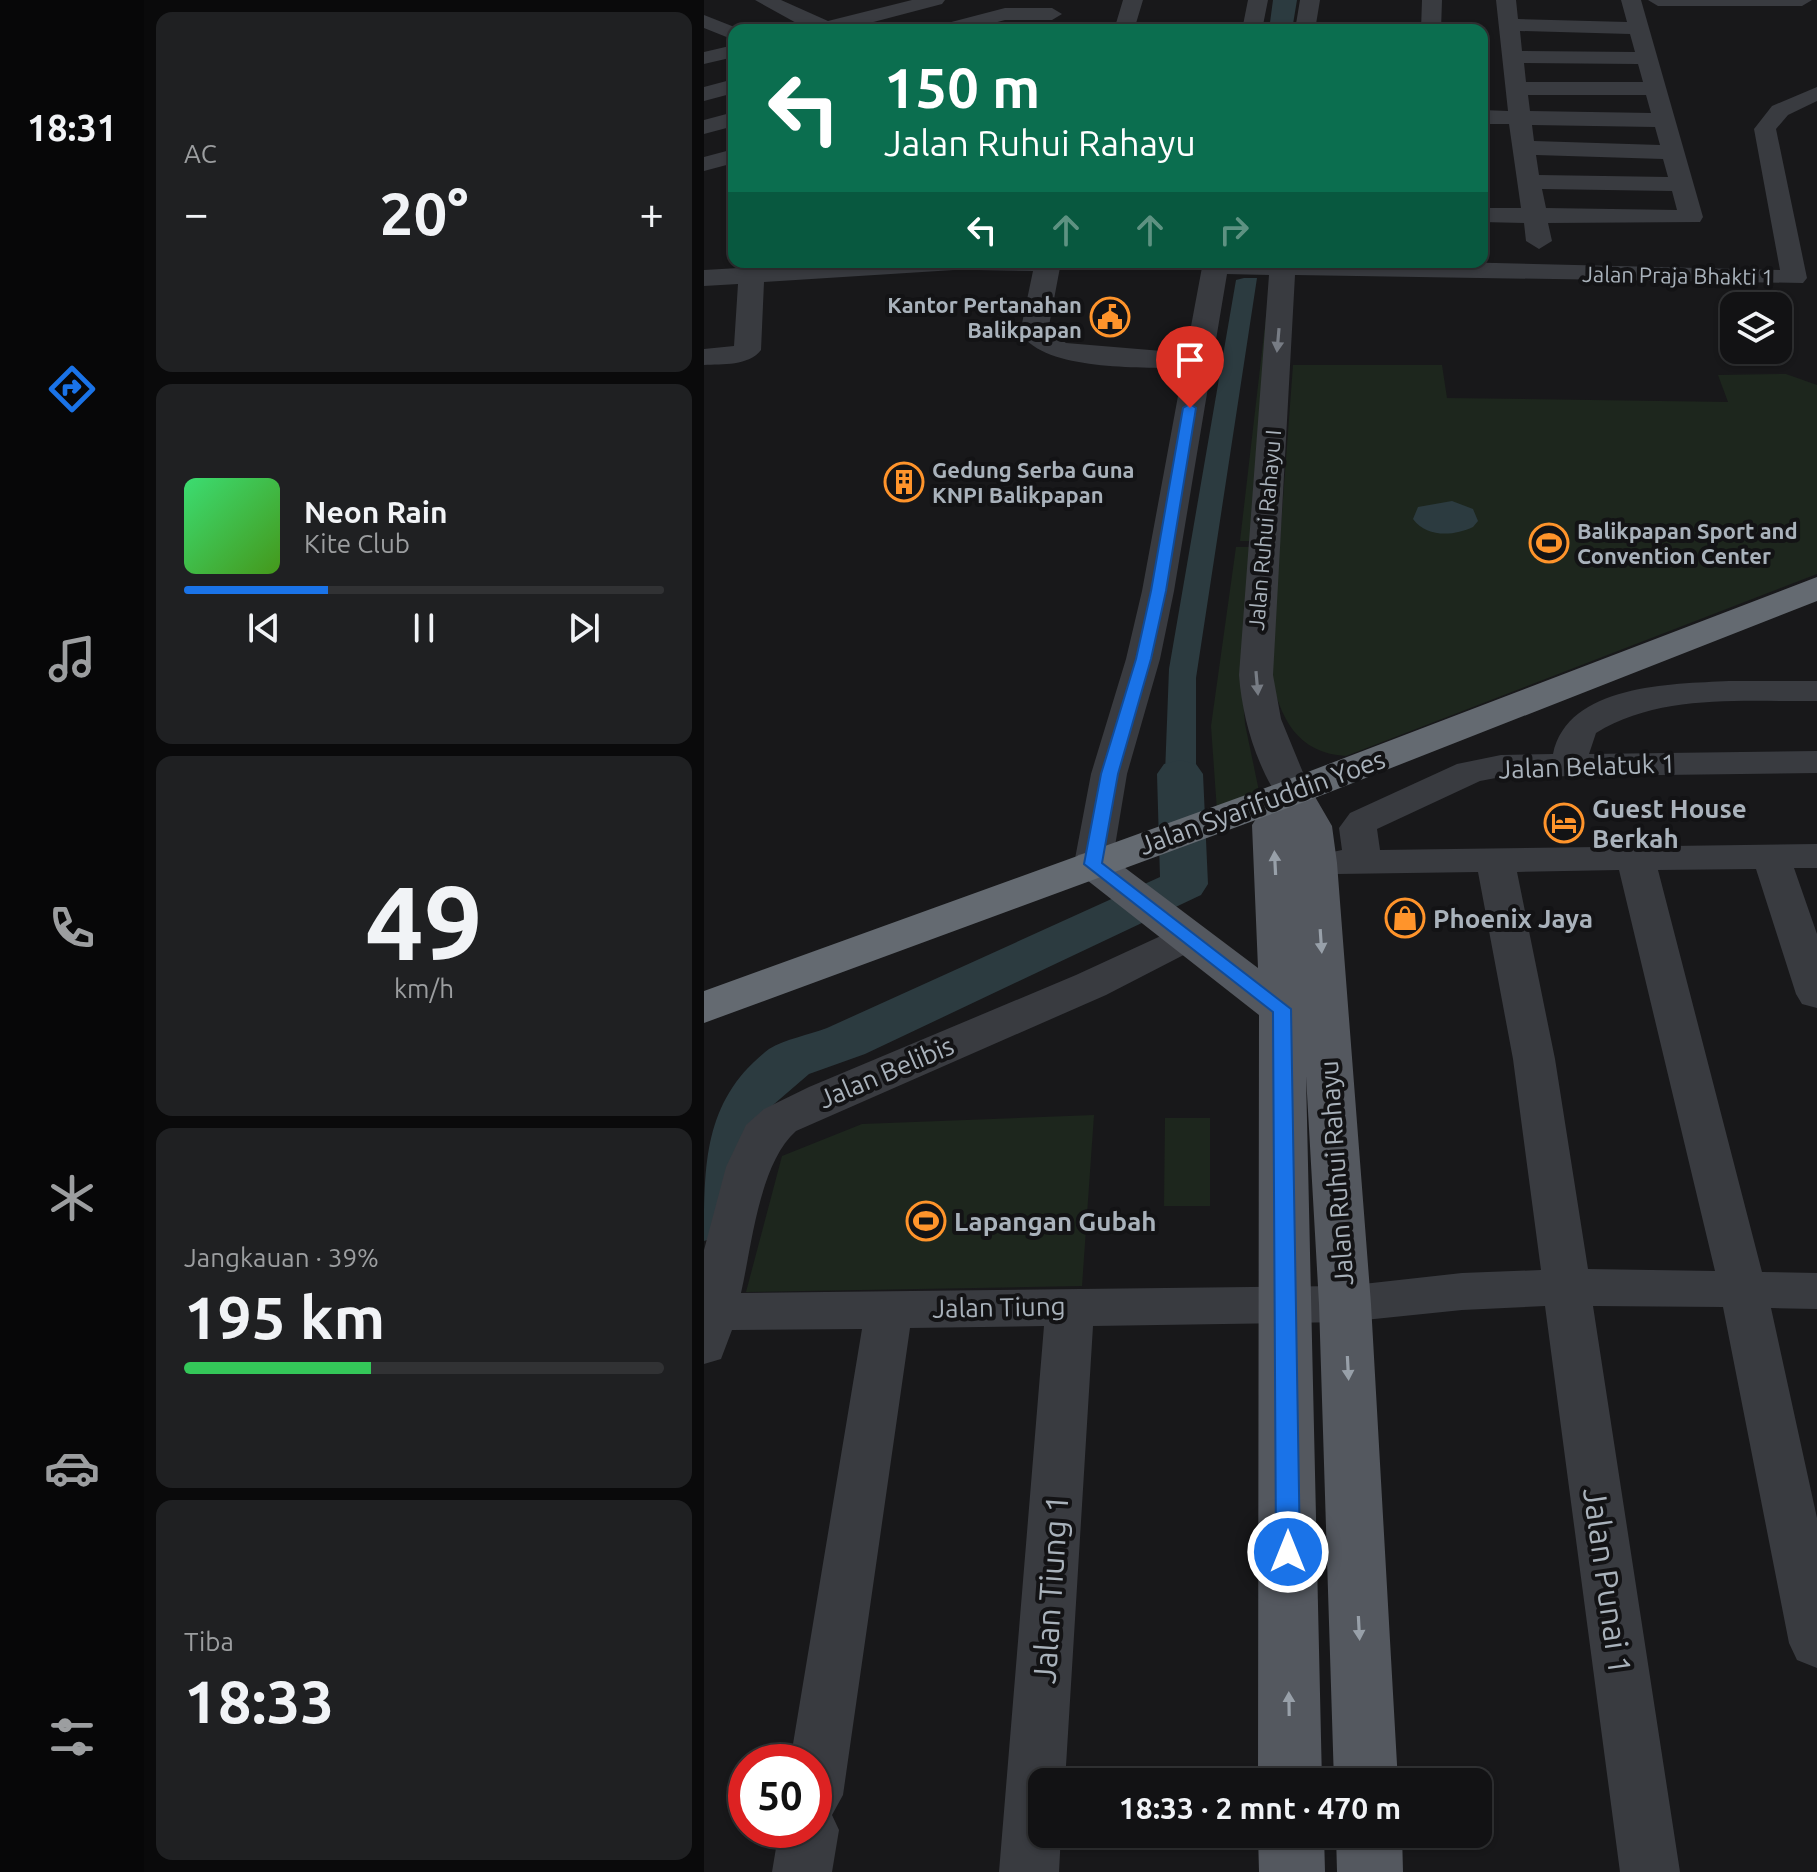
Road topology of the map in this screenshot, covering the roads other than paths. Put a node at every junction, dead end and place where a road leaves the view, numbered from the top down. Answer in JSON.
{"nodes":[{"id":1,"x":765,"y":0,"type":"edge"},
{"id":2,"x":860,"y":0,"type":"edge"},
{"id":3,"x":935,"y":0,"type":"edge"},
{"id":4,"x":1133,"y":0,"type":"edge"},
{"id":5,"x":1258,"y":0,"type":"edge"},
{"id":6,"x":1310,"y":0,"type":"edge"},
{"id":7,"x":1432,"y":0,"type":"edge"},
{"id":8,"x":1506,"y":0,"type":"edge"},
{"id":9,"x":1631,"y":0,"type":"edge"},
{"id":10,"x":1658,"y":0,"type":"edge"},
{"id":11,"x":1802,"y":0,"type":"edge"},
{"id":12,"x":1757,"y":2,"type":"edge"},
{"id":13,"x":706,"y":9,"type":"edge"},
{"id":14,"x":891,"y":12,"type":"junction"},
{"id":15,"x":1052,"y":15,"type":"edge"},
{"id":16,"x":815,"y":24,"type":"edge"},
{"id":17,"x":844,"y":24,"type":"edge"},
{"id":18,"x":966,"y":24,"type":"edge"},
{"id":19,"x":1126,"y":24,"type":"edge"},
{"id":20,"x":1253,"y":24,"type":"edge"},
{"id":21,"x":1306,"y":24,"type":"edge"},
{"id":22,"x":1431,"y":24,"type":"edge"},
{"id":23,"x":1510,"y":28,"type":"junction"},
{"id":24,"x":728,"y":29,"type":"edge"},
{"id":25,"x":1638,"y":30,"type":"junction"},
{"id":26,"x":728,"y":52,"type":"edge"},
{"id":27,"x":1513,"y":57,"type":"junction"},
{"id":28,"x":704,"y":58,"type":"edge"},
{"id":29,"x":1645,"y":58,"type":"junction"},
{"id":30,"x":728,"y":88,"type":"edge"},
{"id":31,"x":1516,"y":88,"type":"junction"},
{"id":32,"x":1654,"y":89,"type":"junction"},
{"id":33,"x":704,"y":94,"type":"edge"},
{"id":34,"x":1817,"y":94,"type":"edge"},
{"id":35,"x":1488,"y":117,"type":"edge"},
{"id":36,"x":1519,"y":117,"type":"junction"},
{"id":37,"x":1664,"y":120,"type":"junction"},
{"id":38,"x":728,"y":121,"type":"edge"},
{"id":39,"x":704,"y":127,"type":"edge"},
{"id":40,"x":1523,"y":148,"type":"junction"},
{"id":41,"x":1672,"y":152,"type":"junction"},
{"id":42,"x":728,"y":158,"type":"edge"},
{"id":43,"x":704,"y":164,"type":"edge"},
{"id":44,"x":1528,"y":182,"type":"junction"},
{"id":45,"x":1680,"y":184,"type":"junction"},
{"id":46,"x":1488,"y":215,"type":"edge"},
{"id":47,"x":1532,"y":215,"type":"junction"},
{"id":48,"x":1622,"y":235,"type":"junction"},
{"id":49,"x":1698,"y":235,"type":"junction"},
{"id":50,"x":752,"y":268,"type":"edge"},
{"id":51,"x":1047,"y":268,"type":"edge"},
{"id":52,"x":1220,"y":268,"type":"edge"},
{"id":53,"x":1277,"y":268,"type":"edge"},
{"id":54,"x":1476,"y":268,"type":"edge"},
{"id":55,"x":1546,"y":272,"type":"junction"},
{"id":56,"x":1633,"y":274,"type":"junction"},
{"id":57,"x":1712,"y":276,"type":"junction"},
{"id":58,"x":704,"y":278,"type":"edge"},
{"id":59,"x":704,"y":357,"type":"edge"},
{"id":60,"x":1196,"y":362,"type":"junction"},
{"id":61,"x":1817,"y":588,"type":"edge"},
{"id":62,"x":1817,"y":691,"type":"edge"},
{"id":63,"x":1817,"y":762,"type":"edge"},
{"id":64,"x":1569,"y":765,"type":"junction"},
{"id":65,"x":1293,"y":792,"type":"junction"},
{"id":66,"x":1635,"y":856,"type":"junction"},
{"id":67,"x":1771,"y":856,"type":"junction"},
{"id":68,"x":1817,"y":856,"type":"edge"},
{"id":69,"x":1495,"y":858,"type":"junction"},
{"id":70,"x":1340,"y":862,"type":"junction"},
{"id":71,"x":1105,"y":873,"type":"junction"},
{"id":72,"x":1178,"y":928,"type":"junction"},
{"id":73,"x":1817,"y":994,"type":"edge"},
{"id":74,"x":704,"y":1008,"type":"edge"},
{"id":75,"x":1282,"y":1009,"type":"junction"},
{"id":76,"x":1568,"y":1290,"type":"junction"},
{"id":77,"x":1743,"y":1290,"type":"junction"},
{"id":78,"x":1817,"y":1291,"type":"edge"},
{"id":79,"x":1345,"y":1304,"type":"junction"},
{"id":80,"x":1286,"y":1305,"type":"junction"},
{"id":81,"x":1070,"y":1306,"type":"junction"},
{"id":82,"x":889,"y":1309,"type":"junction"},
{"id":83,"x":707,"y":1324,"type":"edge"},
{"id":84,"x":1817,"y":1643,"type":"edge"},
{"id":85,"x":822,"y":1744,"type":"edge"},
{"id":86,"x":1290,"y":1768,"type":"edge"},
{"id":87,"x":1365,"y":1768,"type":"edge"},
{"id":88,"x":806,"y":1848,"type":"edge"},
{"id":89,"x":1291,"y":1848,"type":"edge"},
{"id":90,"x":1369,"y":1848,"type":"edge"},
{"id":91,"x":802,"y":1872,"type":"edge"},
{"id":92,"x":1029,"y":1872,"type":"edge"},
{"id":93,"x":1292,"y":1872,"type":"edge"},
{"id":94,"x":1370,"y":1872,"type":"edge"},
{"id":95,"x":1650,"y":1872,"type":"edge"}],
"edges":[{"from":1,"to":16,"type":"street"},
{"from":2,"to":14,"type":"street"},
{"from":3,"to":14,"type":"street"},
{"from":4,"to":19,"type":"street"},
{"from":5,"to":20,"type":"street"},
{"from":6,"to":21,"type":"street"},
{"from":7,"to":22,"type":"street"},
{"from":8,"to":23,"type":"street"},
{"from":9,"to":25,"type":"street"},
{"from":10,"to":12,"type":"street"},
{"from":11,"to":12,"type":"street"},
{"from":13,"to":24,"type":"street"},
{"from":14,"to":17,"type":"street"},
{"from":15,"to":18,"type":"street"},
{"from":23,"to":25,"type":"street"},
{"from":23,"to":27,"type":"street"},
{"from":25,"to":29,"type":"street"},
{"from":26,"to":28,"type":"street"},
{"from":27,"to":29,"type":"street"},
{"from":27,"to":31,"type":"street"},
{"from":29,"to":32,"type":"street"},
{"from":30,"to":33,"type":"street"},
{"from":31,"to":32,"type":"street"},
{"from":31,"to":36,"type":"street"},
{"from":32,"to":37,"type":"street"},
{"from":34,"to":57,"type":"street","name":"Jalan Praja Bhakti 1"},
{"from":35,"to":36,"type":"street"},
{"from":36,"to":37,"type":"street"},
{"from":36,"to":40,"type":"street"},
{"from":37,"to":41,"type":"street"},
{"from":38,"to":39,"type":"street"},
{"from":40,"to":41,"type":"street"},
{"from":40,"to":44,"type":"street"},
{"from":41,"to":45,"type":"street"},
{"from":42,"to":43,"type":"street"},
{"from":44,"to":45,"type":"street"},
{"from":44,"to":47,"type":"street"},
{"from":45,"to":49,"type":"street"},
{"from":46,"to":47,"type":"street"},
{"from":47,"to":48,"type":"street"},
{"from":47,"to":55,"type":"street"},
{"from":48,"to":49,"type":"street"},
{"from":48,"to":56,"type":"street"},
{"from":49,"to":57,"type":"street"},
{"from":50,"to":58,"type":"street"},
{"from":50,"to":59,"type":"street"},
{"from":51,"to":60,"type":"street"},
{"from":52,"to":60,"type":"street"},
{"from":53,"to":65,"type":"street","name":"Jalan Ruhui Rahayu I","one_way":true},
{"from":54,"to":55,"type":"street","name":"Jalan Praja Bhakti 1"},
{"from":55,"to":56,"type":"street","name":"Jalan Praja Bhakti 1"},
{"from":56,"to":57,"type":"street","name":"Jalan Praja Bhakti 1"},
{"from":60,"to":71,"type":"street"},
{"from":61,"to":65,"type":"highway","name":"Jalan Syarifuddin Yoes"},
{"from":62,"to":64,"type":"street"},
{"from":63,"to":64,"type":"street","name":"Jalan Belatuk 1"},
{"from":64,"to":70,"type":"street","name":"Jalan Belatuk 1"},
{"from":65,"to":70,"type":"main road","name":"Jalan Ruhui Rahayu"},
{"from":65,"to":71,"type":"highway","name":"Jalan Syarifuddin Yoes"},
{"from":75,"to":65,"type":"main road","name":"Jalan Ruhui Rahayu","one_way":true},
{"from":66,"to":67,"type":"street"},
{"from":66,"to":69,"type":"street"},
{"from":66,"to":77,"type":"street"},
{"from":67,"to":68,"type":"street"},
{"from":67,"to":73,"type":"street"},
{"from":69,"to":70,"type":"street"},
{"from":69,"to":76,"type":"street","name":"Jalan Punai 1"},
{"from":70,"to":79,"type":"main road","name":"Jalan Ruhui Rahayu","one_way":true},
{"from":71,"to":72,"type":"main road"},
{"from":71,"to":74,"type":"highway","name":"Jalan Syarifuddin Yoes"},
{"from":72,"to":75,"type":"main road"},
{"from":72,"to":83,"type":"street","name":"Jalan Belibis"},
{"from":75,"to":80,"type":"main road","name":"Jalan Ruhui Rahayu"},
{"from":76,"to":77,"type":"street","name":"Jalan Tiung"},
{"from":76,"to":79,"type":"street","name":"Jalan Tiung"},
{"from":76,"to":95,"type":"street","name":"Jalan Punai 1"},
{"from":77,"to":78,"type":"street","name":"Jalan Tiung"},
{"from":77,"to":84,"type":"street"},
{"from":79,"to":80,"type":"street","name":"Jalan Tiung"},
{"from":79,"to":87,"type":"main road","name":"Jalan Ruhui Rahayu","one_way":true},
{"from":80,"to":81,"type":"street","name":"Jalan Tiung"},
{"from":86,"to":80,"type":"main road","name":"Jalan Ruhui Rahayu","one_way":true},
{"from":81,"to":82,"type":"street","name":"Jalan Tiung"},
{"from":81,"to":92,"type":"street","name":"Jalan Tiung 1"},
{"from":82,"to":83,"type":"street","name":"Jalan Tiung"},
{"from":82,"to":85,"type":"street"},
{"from":88,"to":91,"type":"street"},
{"from":89,"to":93,"type":"main road"},
{"from":90,"to":94,"type":"main road"}]}
